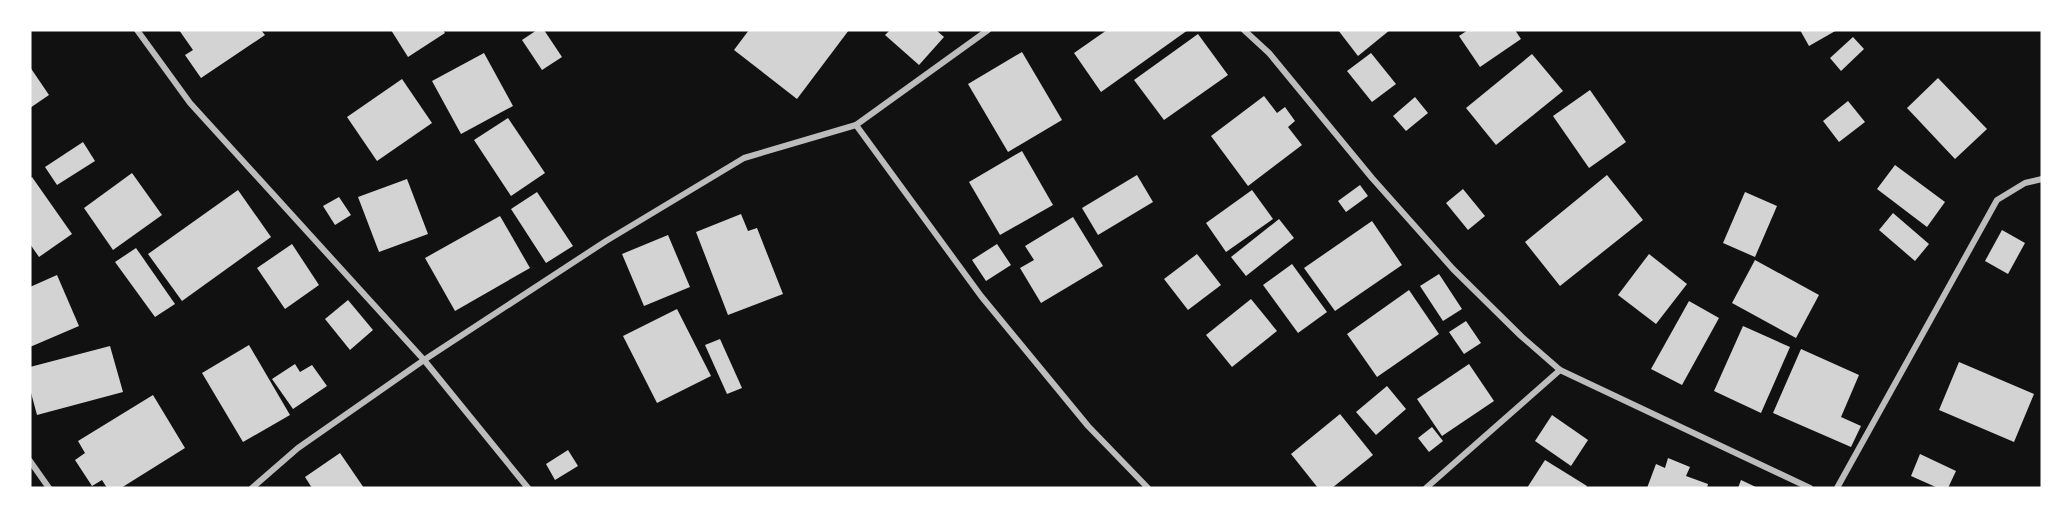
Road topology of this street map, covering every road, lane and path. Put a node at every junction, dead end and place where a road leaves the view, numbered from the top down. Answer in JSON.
{"nodes":[{"id":1,"x":137,"y":30,"type":"edge"},
{"id":2,"x":988,"y":30,"type":"edge"},
{"id":3,"x":1244,"y":30,"type":"edge"},
{"id":4,"x":856,"y":124,"type":"junction"},
{"id":5,"x":2042,"y":179,"type":"edge"},
{"id":6,"x":424,"y":360,"type":"junction"},
{"id":7,"x":1560,"y":370,"type":"junction"},
{"id":8,"x":30,"y":461,"type":"edge"},
{"id":9,"x":49,"y":488,"type":"edge"},
{"id":10,"x":252,"y":488,"type":"edge"},
{"id":11,"x":528,"y":488,"type":"edge"},
{"id":12,"x":1148,"y":488,"type":"edge"},
{"id":13,"x":1426,"y":488,"type":"edge"},
{"id":14,"x":1810,"y":488,"type":"edge"},
{"id":15,"x":1838,"y":488,"type":"edge"}],
"edges":[{"from":1,"to":6,"type":"street"},
{"from":2,"to":4,"type":"street"},
{"from":3,"to":7,"type":"street"},
{"from":4,"to":6,"type":"street"},
{"from":4,"to":12,"type":"street"},
{"from":5,"to":15,"type":"street"},
{"from":6,"to":10,"type":"street"},
{"from":6,"to":11,"type":"street"},
{"from":7,"to":13,"type":"street"},
{"from":7,"to":14,"type":"street"},
{"from":8,"to":9,"type":"street"}]}
